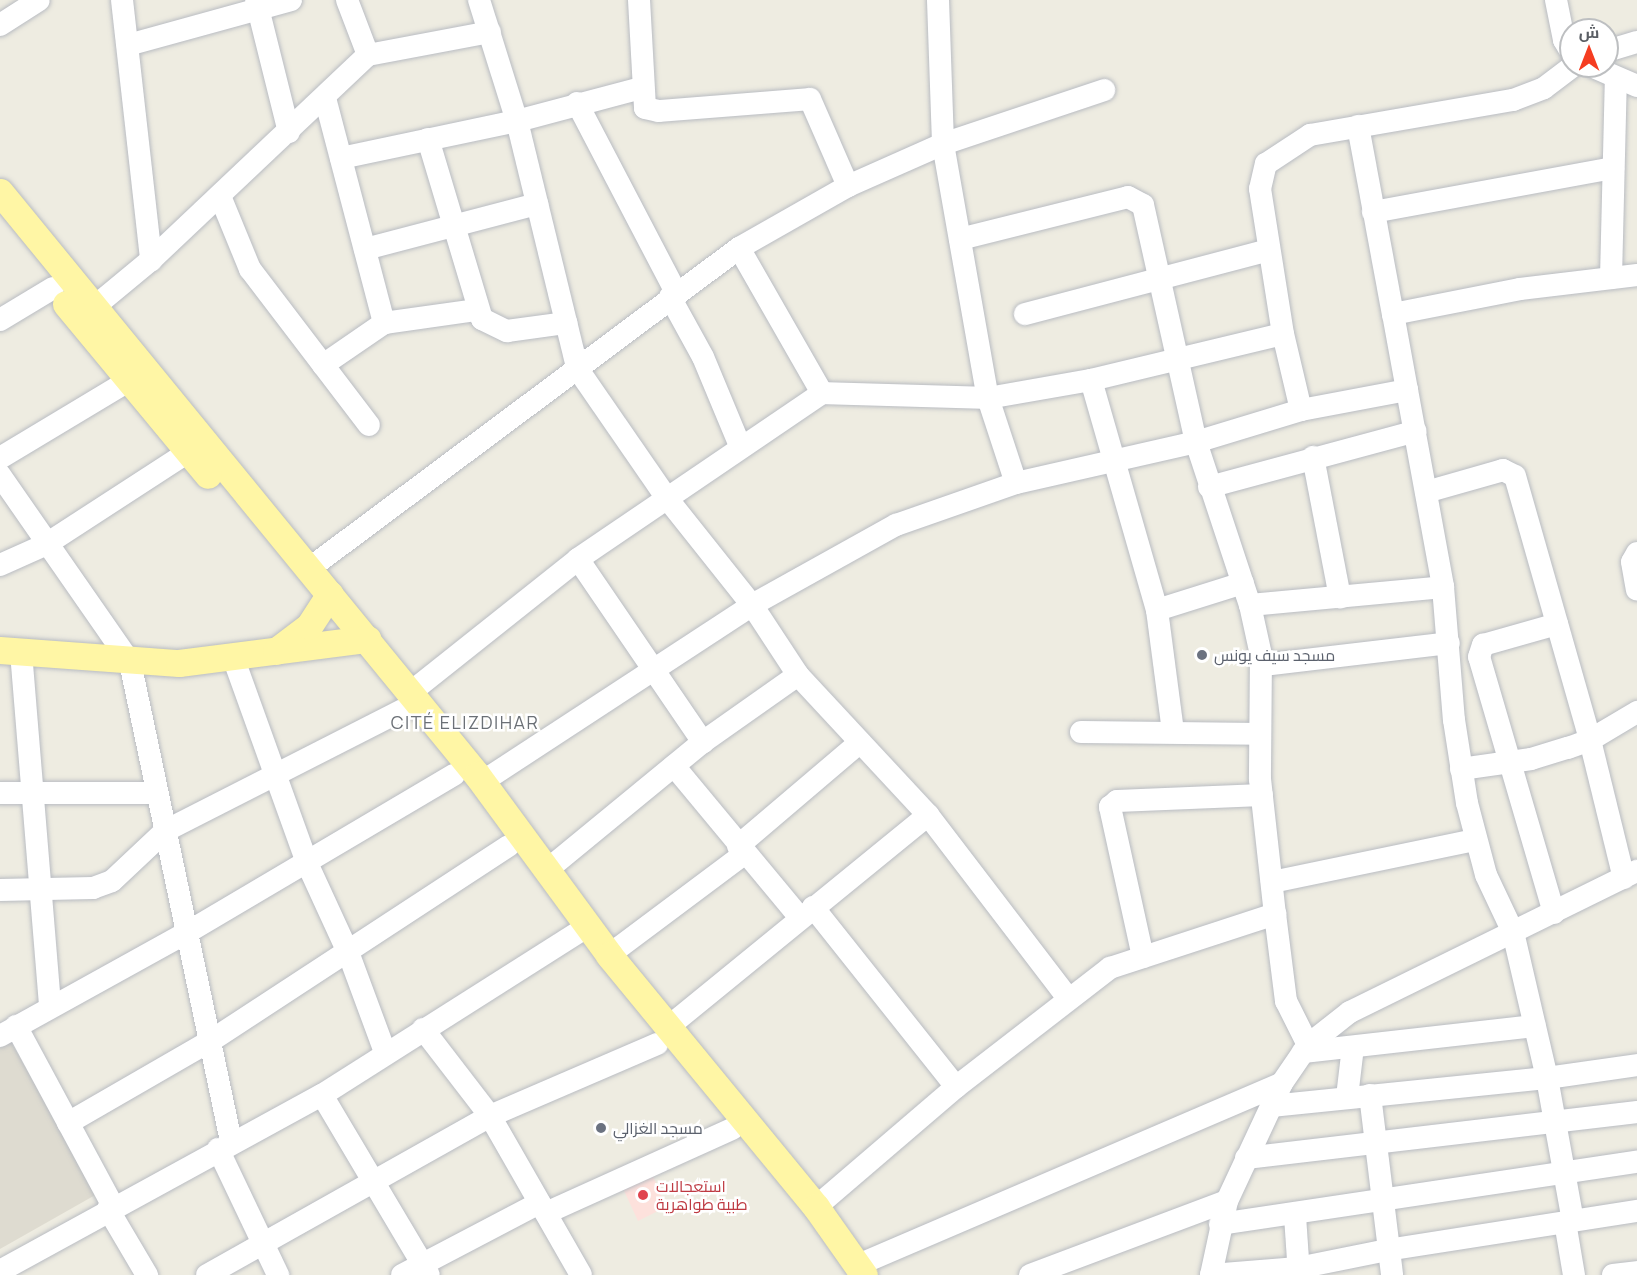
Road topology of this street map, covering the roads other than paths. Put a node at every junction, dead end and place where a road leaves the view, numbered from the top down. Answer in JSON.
{"nodes":[{"id":1,"x":39,"y":0,"type":"edge"},
{"id":2,"x":122,"y":0,"type":"edge"},
{"id":3,"x":291,"y":0,"type":"edge"},
{"id":4,"x":346,"y":0,"type":"edge"},
{"id":5,"x":479,"y":0,"type":"edge"},
{"id":6,"x":639,"y":0,"type":"edge"},
{"id":7,"x":938,"y":0,"type":"edge"},
{"id":8,"x":1556,"y":0,"type":"edge"},
{"id":9,"x":257,"y":4,"type":"edge"},
{"id":10,"x":1560,"y":18,"type":"edge"},
{"id":11,"x":0,"y":25,"type":"edge"},
{"id":12,"x":490,"y":32,"type":"junction"},
{"id":13,"x":1637,"y":42,"type":"edge"},
{"id":14,"x":128,"y":45,"type":"junction"},
{"id":15,"x":1619,"y":47,"type":"edge"},
{"id":16,"x":368,"y":55,"type":"junction"},
{"id":17,"x":1559,"y":77,"type":"edge"},
{"id":18,"x":1616,"y":79,"type":"joint"},
{"id":19,"x":1637,"y":86,"type":"edge"},
{"id":20,"x":641,"y":88,"type":"junction"},
{"id":21,"x":1104,"y":90,"type":"dead end"},
{"id":22,"x":325,"y":98,"type":"junction"},
{"id":23,"x":577,"y":103,"type":"junction"},
{"id":24,"x":517,"y":121,"type":"junction"},
{"id":25,"x":1358,"y":126,"type":"junction"},
{"id":26,"x":289,"y":132,"type":"junction"},
{"id":27,"x":428,"y":139,"type":"junction"},
{"id":28,"x":943,"y":144,"type":"junction"},
{"id":29,"x":341,"y":158,"type":"junction"},
{"id":30,"x":1613,"y":168,"type":"junction"},
{"id":31,"x":848,"y":186,"type":"junction"},
{"id":32,"x":0,"y":192,"type":"edge"},
{"id":33,"x":220,"y":196,"type":"junction"},
{"id":34,"x":537,"y":204,"type":"junction"},
{"id":35,"x":1373,"y":212,"type":"junction"},
{"id":36,"x":0,"y":220,"type":"edge"},
{"id":37,"x":455,"y":224,"type":"junction"},
{"id":38,"x":960,"y":239,"type":"junction"},
{"id":39,"x":739,"y":248,"type":"junction"},
{"id":40,"x":365,"y":249,"type":"junction"},
{"id":41,"x":1269,"y":250,"type":"junction"},
{"id":42,"x":151,"y":260,"type":"junction"},
{"id":43,"x":1637,"y":275,"type":"edge"},
{"id":44,"x":1160,"y":278,"type":"junction"},
{"id":45,"x":1611,"y":278,"type":"junction"},
{"id":46,"x":53,"y":288,"type":"junction"},
{"id":47,"x":673,"y":294,"type":"junction"},
{"id":48,"x":477,"y":310,"type":"junction"},
{"id":49,"x":86,"y":314,"type":"junction"},
{"id":50,"x":1025,"y":314,"type":"dead end"},
{"id":51,"x":1393,"y":314,"type":"junction"},
{"id":52,"x":0,"y":320,"type":"edge"},
{"id":53,"x":384,"y":323,"type":"junction"},
{"id":54,"x":566,"y":323,"type":"junction"},
{"id":55,"x":1283,"y":334,"type":"junction"},
{"id":56,"x":1176,"y":359,"type":"junction"},
{"id":57,"x":323,"y":365,"type":"junction"},
{"id":58,"x":577,"y":368,"type":"junction"},
{"id":59,"x":1091,"y":380,"type":"junction"},
{"id":60,"x":128,"y":381,"type":"junction"},
{"id":61,"x":1407,"y":390,"type":"junction"},
{"id":62,"x":822,"y":393,"type":"junction"},
{"id":63,"x":988,"y":398,"type":"junction"},
{"id":64,"x":1301,"y":410,"type":"junction"},
{"id":65,"x":369,"y":425,"type":"dead end"},
{"id":66,"x":1416,"y":431,"type":"junction"},
{"id":67,"x":1196,"y":442,"type":"junction"},
{"id":68,"x":740,"y":446,"type":"junction"},
{"id":69,"x":188,"y":452,"type":"junction"},
{"id":70,"x":1313,"y":457,"type":"junction"},
{"id":71,"x":0,"y":458,"type":"edge"},
{"id":72,"x":1114,"y":462,"type":"junction"},
{"id":73,"x":0,"y":475,"type":"edge"},
{"id":74,"x":1016,"y":483,"type":"junction"},
{"id":75,"x":1209,"y":487,"type":"junction"},
{"id":76,"x":1426,"y":492,"type":"junction"},
{"id":77,"x":666,"y":497,"type":"junction"},
{"id":78,"x":45,"y":544,"type":"junction"},
{"id":79,"x":1637,"y":553,"type":"edge"},
{"id":80,"x":578,"y":559,"type":"junction"},
{"id":81,"x":0,"y":565,"type":"edge"},
{"id":82,"x":310,"y":568,"type":"junction"},
{"id":83,"x":1243,"y":583,"type":"junction"},
{"id":84,"x":1443,"y":587,"type":"junction"},
{"id":85,"x":1637,"y":590,"type":"edge"},
{"id":86,"x":1340,"y":597,"type":"junction"},
{"id":87,"x":326,"y":602,"type":"junction"},
{"id":88,"x":752,"y":605,"type":"junction"},
{"id":89,"x":1250,"y":605,"type":"junction"},
{"id":90,"x":1157,"y":610,"type":"junction"},
{"id":91,"x":1557,"y":624,"type":"junction"},
{"id":92,"x":357,"y":641,"type":"junction"},
{"id":93,"x":1449,"y":643,"type":"junction"},
{"id":94,"x":10,"y":651,"type":"edge"},
{"id":95,"x":275,"y":651,"type":"junction"},
{"id":96,"x":233,"y":657,"type":"junction"},
{"id":97,"x":130,"y":662,"type":"junction"},
{"id":98,"x":1263,"y":665,"type":"junction"},
{"id":99,"x":654,"y":669,"type":"junction"},
{"id":100,"x":798,"y":675,"type":"junction"},
{"id":101,"x":407,"y":701,"type":"junction"},
{"id":102,"x":1637,"y":712,"type":"edge"},
{"id":103,"x":1173,"y":731,"type":"junction"},
{"id":104,"x":1081,"y":732,"type":"dead end"},
{"id":105,"x":1260,"y":734,"type":"junction"},
{"id":106,"x":1590,"y":740,"type":"junction"},
{"id":107,"x":703,"y":742,"type":"junction"},
{"id":108,"x":860,"y":742,"type":"junction"},
{"id":109,"x":1509,"y":762,"type":"junction"},
{"id":110,"x":674,"y":766,"type":"junction"},
{"id":111,"x":1461,"y":769,"type":"junction"},
{"id":112,"x":274,"y":774,"type":"junction"},
{"id":113,"x":454,"y":775,"type":"junction"},
{"id":114,"x":482,"y":782,"type":"junction"},
{"id":115,"x":155,"y":793,"type":"junction"},
{"id":116,"x":0,"y":794,"type":"edge"},
{"id":117,"x":34,"y":794,"type":"junction"},
{"id":118,"x":1262,"y":795,"type":"junction"},
{"id":119,"x":928,"y":815,"type":"junction"},
{"id":120,"x":165,"y":831,"type":"junction"},
{"id":121,"x":1475,"y":840,"type":"junction"},
{"id":122,"x":508,"y":846,"type":"junction"},
{"id":123,"x":741,"y":850,"type":"junction"},
{"id":124,"x":307,"y":863,"type":"junction"},
{"id":125,"x":547,"y":870,"type":"junction"},
{"id":126,"x":1630,"y":875,"type":"edge"},
{"id":127,"x":1272,"y":882,"type":"junction"},
{"id":128,"x":0,"y":890,"type":"edge"},
{"id":129,"x":37,"y":890,"type":"junction"},
{"id":130,"x":806,"y":913,"type":"junction"},
{"id":131,"x":1554,"y":913,"type":"junction"},
{"id":132,"x":1275,"y":914,"type":"junction"},
{"id":133,"x":580,"y":931,"type":"junction"},
{"id":134,"x":188,"y":932,"type":"junction"},
{"id":135,"x":1513,"y":932,"type":"junction"},
{"id":136,"x":348,"y":952,"type":"junction"},
{"id":137,"x":609,"y":955,"type":"junction"},
{"id":138,"x":1143,"y":957,"type":"junction"},
{"id":139,"x":1068,"y":998,"type":"junction"},
{"id":140,"x":50,"y":1006,"type":"junction"},
{"id":141,"x":1535,"y":1026,"type":"junction"},
{"id":142,"x":423,"y":1029,"type":"junction"},
{"id":143,"x":8,"y":1031,"type":"edge"},
{"id":144,"x":662,"y":1036,"type":"junction"},
{"id":145,"x":212,"y":1040,"type":"junction"},
{"id":146,"x":1353,"y":1047,"type":"junction"},
{"id":147,"x":1306,"y":1048,"type":"junction"},
{"id":148,"x":386,"y":1052,"type":"junction"},
{"id":149,"x":1637,"y":1065,"type":"edge"},
{"id":150,"x":1547,"y":1078,"type":"junction"},
{"id":151,"x":1282,"y":1083,"type":"junction"},
{"id":152,"x":956,"y":1087,"type":"junction"},
{"id":153,"x":321,"y":1095,"type":"junction"},
{"id":154,"x":1359,"y":1096,"type":"junction"},
{"id":155,"x":1271,"y":1106,"type":"junction"},
{"id":156,"x":1637,"y":1113,"type":"edge"},
{"id":157,"x":490,"y":1116,"type":"junction"},
{"id":158,"x":68,"y":1123,"type":"junction"},
{"id":159,"x":1556,"y":1125,"type":"junction"},
{"id":160,"x":732,"y":1129,"type":"junction"},
{"id":161,"x":1377,"y":1144,"type":"junction"},
{"id":162,"x":225,"y":1146,"type":"junction"},
{"id":163,"x":1246,"y":1158,"type":"junction"},
{"id":164,"x":1637,"y":1162,"type":"edge"},
{"id":165,"x":1564,"y":1172,"type":"junction"},
{"id":166,"x":374,"y":1182,"type":"junction"},
{"id":167,"x":1227,"y":1201,"type":"junction"},
{"id":168,"x":1382,"y":1202,"type":"junction"},
{"id":169,"x":816,"y":1207,"type":"junction"},
{"id":170,"x":110,"y":1208,"type":"junction"},
{"id":171,"x":543,"y":1208,"type":"junction"},
{"id":172,"x":1637,"y":1211,"type":"edge"},
{"id":173,"x":1295,"y":1216,"type":"junction"},
{"id":174,"x":1569,"y":1221,"type":"junction"},
{"id":175,"x":1220,"y":1224,"type":"junction"},
{"id":176,"x":261,"y":1244,"type":"junction"},
{"id":177,"x":1387,"y":1250,"type":"junction"},
{"id":178,"x":425,"y":1269,"type":"edge"},
{"id":179,"x":6,"y":1271,"type":"edge"},
{"id":180,"x":855,"y":1272,"type":"edge"},
{"id":181,"x":1298,"y":1272,"type":"edge"},
{"id":182,"x":1637,"y":1272,"type":"edge"},
{"id":183,"x":147,"y":1275,"type":"edge"},
{"id":184,"x":207,"y":1275,"type":"edge"},
{"id":185,"x":278,"y":1275,"type":"edge"},
{"id":186,"x":402,"y":1275,"type":"edge"},
{"id":187,"x":581,"y":1275,"type":"edge"},
{"id":188,"x":1030,"y":1275,"type":"edge"},
{"id":189,"x":1211,"y":1275,"type":"edge"},
{"id":190,"x":1392,"y":1275,"type":"edge"},
{"id":191,"x":1574,"y":1275,"type":"edge"},
{"id":192,"x":1613,"y":1275,"type":"edge"}],
"edges":[{"from":1,"to":11,"type":"street"},
{"from":2,"to":14,"type":"street"},
{"from":3,"to":9,"type":"street"},
{"from":4,"to":16,"type":"street"},
{"from":5,"to":12,"type":"street"},
{"from":6,"to":20,"type":"street"},
{"from":7,"to":28,"type":"street"},
{"from":8,"to":10,"type":"street"},
{"from":9,"to":14,"type":"street"},
{"from":9,"to":26,"type":"street"},
{"from":12,"to":16,"type":"street"},
{"from":12,"to":24,"type":"street"},
{"from":13,"to":15,"type":"street"},
{"from":14,"to":42,"type":"street"},
{"from":16,"to":22,"type":"street"},
{"from":17,"to":25,"type":"street"},
{"from":18,"to":19,"type":"street"},
{"from":18,"to":30,"type":"street"},
{"from":20,"to":23,"type":"street"},
{"from":20,"to":31,"type":"street"},
{"from":21,"to":28,"type":"street"},
{"from":22,"to":26,"type":"street"},
{"from":22,"to":29,"type":"street"},
{"from":23,"to":24,"type":"street"},
{"from":23,"to":47,"type":"street"},
{"from":24,"to":27,"type":"street"},
{"from":24,"to":34,"type":"street"},
{"from":25,"to":35,"type":"street"},
{"from":25,"to":41,"type":"street"},
{"from":26,"to":33,"type":"street"},
{"from":27,"to":29,"type":"street"},
{"from":27,"to":37,"type":"street"},
{"from":28,"to":31,"type":"street"},
{"from":28,"to":38,"type":"street"},
{"from":29,"to":40,"type":"street"},
{"from":30,"to":35,"type":"street"},
{"from":30,"to":45,"type":"street"},
{"from":31,"to":39,"type":"street"},
{"from":32,"to":49,"type":"main road"},
{"from":33,"to":42,"type":"street"},
{"from":33,"to":57,"type":"street"},
{"from":34,"to":37,"type":"street"},
{"from":34,"to":54,"type":"street"},
{"from":35,"to":51,"type":"street"},
{"from":36,"to":46,"type":"main road"},
{"from":37,"to":40,"type":"street"},
{"from":37,"to":48,"type":"street"},
{"from":38,"to":44,"type":"street"},
{"from":38,"to":63,"type":"street"},
{"from":39,"to":47,"type":"street"},
{"from":39,"to":62,"type":"street"},
{"from":40,"to":53,"type":"street"},
{"from":41,"to":44,"type":"street"},
{"from":41,"to":55,"type":"street"},
{"from":42,"to":49,"type":"street"},
{"from":43,"to":45,"type":"street"},
{"from":44,"to":50,"type":"street"},
{"from":44,"to":56,"type":"street"},
{"from":45,"to":51,"type":"street"},
{"from":46,"to":49,"type":"main road"},
{"from":46,"to":52,"type":"street"},
{"from":47,"to":58,"type":"street"},
{"from":47,"to":68,"type":"street"},
{"from":48,"to":53,"type":"street"},
{"from":48,"to":54,"type":"street"},
{"from":49,"to":60,"type":"main road"},
{"from":49,"to":82,"type":"main road"},
{"from":51,"to":61,"type":"street"},
{"from":53,"to":57,"type":"street"},
{"from":54,"to":58,"type":"street"},
{"from":55,"to":56,"type":"street"},
{"from":55,"to":64,"type":"street"},
{"from":56,"to":59,"type":"street"},
{"from":56,"to":67,"type":"street"},
{"from":57,"to":65,"type":"street"},
{"from":58,"to":77,"type":"street"},
{"from":58,"to":82,"type":"street"},
{"from":59,"to":63,"type":"street"},
{"from":59,"to":72,"type":"street"},
{"from":60,"to":69,"type":"main road"},
{"from":60,"to":71,"type":"street"},
{"from":61,"to":64,"type":"street"},
{"from":61,"to":66,"type":"street"},
{"from":62,"to":63,"type":"street"},
{"from":62,"to":68,"type":"street"},
{"from":63,"to":74,"type":"street"},
{"from":64,"to":67,"type":"street"},
{"from":66,"to":70,"type":"street"},
{"from":66,"to":76,"type":"street"},
{"from":67,"to":72,"type":"street"},
{"from":67,"to":75,"type":"street"},
{"from":68,"to":77,"type":"street"},
{"from":69,"to":78,"type":"street"},
{"from":69,"to":87,"type":"main road"},
{"from":70,"to":75,"type":"street"},
{"from":70,"to":86,"type":"street"},
{"from":72,"to":74,"type":"street"},
{"from":72,"to":90,"type":"street"},
{"from":73,"to":78,"type":"street"},
{"from":74,"to":88,"type":"street"},
{"from":75,"to":83,"type":"street"},
{"from":76,"to":84,"type":"street"},
{"from":76,"to":91,"type":"street"},
{"from":77,"to":80,"type":"street"},
{"from":77,"to":88,"type":"street"},
{"from":78,"to":81,"type":"street"},
{"from":78,"to":97,"type":"street"},
{"from":79,"to":85,"type":"street"},
{"from":80,"to":99,"type":"street"},
{"from":80,"to":101,"type":"street"},
{"from":82,"to":87,"type":"main road"},
{"from":83,"to":89,"type":"street"},
{"from":83,"to":90,"type":"street"},
{"from":84,"to":86,"type":"street"},
{"from":84,"to":93,"type":"street"},
{"from":86,"to":89,"type":"street"},
{"from":87,"to":92,"type":"main road"},
{"from":87,"to":95,"type":"main road"},
{"from":88,"to":99,"type":"street"},
{"from":88,"to":100,"type":"street"},
{"from":89,"to":98,"type":"street"},
{"from":90,"to":103,"type":"street"},
{"from":91,"to":106,"type":"street"},
{"from":91,"to":109,"type":"street"},
{"from":92,"to":95,"type":"main road"},
{"from":92,"to":101,"type":"main road"},
{"from":93,"to":98,"type":"street"},
{"from":93,"to":111,"type":"street"},
{"from":94,"to":97,"type":"main road"},
{"from":94,"to":117,"type":"street"},
{"from":95,"to":96,"type":"main road"},
{"from":96,"to":97,"type":"main road"},
{"from":96,"to":112,"type":"street"},
{"from":97,"to":115,"type":"street"},
{"from":98,"to":105,"type":"street"},
{"from":99,"to":107,"type":"street"},
{"from":99,"to":114,"type":"street"},
{"from":100,"to":107,"type":"street"},
{"from":100,"to":108,"type":"street"},
{"from":101,"to":112,"type":"street"},
{"from":101,"to":113,"type":"main road"},
{"from":101,"to":114,"type":"main road"},
{"from":102,"to":106,"type":"street"},
{"from":103,"to":104,"type":"street"},
{"from":103,"to":105,"type":"street"},
{"from":105,"to":118,"type":"street"},
{"from":106,"to":109,"type":"street"},
{"from":106,"to":126,"type":"street"},
{"from":107,"to":110,"type":"street"},
{"from":108,"to":119,"type":"street"},
{"from":108,"to":123,"type":"street"},
{"from":109,"to":111,"type":"street"},
{"from":109,"to":131,"type":"street"},
{"from":110,"to":123,"type":"street"},
{"from":110,"to":125,"type":"street"},
{"from":111,"to":121,"type":"street"},
{"from":112,"to":120,"type":"street"},
{"from":112,"to":124,"type":"street"},
{"from":113,"to":122,"type":"main road"},
{"from":113,"to":124,"type":"street"},
{"from":114,"to":125,"type":"main road"},
{"from":115,"to":117,"type":"street"},
{"from":115,"to":120,"type":"street"},
{"from":116,"to":117,"type":"street"},
{"from":117,"to":129,"type":"street"},
{"from":118,"to":127,"type":"street"},
{"from":118,"to":138,"type":"street"},
{"from":119,"to":130,"type":"street"},
{"from":119,"to":139,"type":"street"},
{"from":120,"to":129,"type":"street"},
{"from":120,"to":134,"type":"street"},
{"from":121,"to":127,"type":"street"},
{"from":121,"to":135,"type":"street"},
{"from":122,"to":133,"type":"main road"},
{"from":122,"to":136,"type":"street"},
{"from":123,"to":130,"type":"street"},
{"from":123,"to":137,"type":"street"},
{"from":124,"to":134,"type":"street"},
{"from":124,"to":136,"type":"street"},
{"from":125,"to":133,"type":"main road"},
{"from":126,"to":131,"type":"street"},
{"from":127,"to":132,"type":"street"},
{"from":128,"to":129,"type":"street"},
{"from":129,"to":140,"type":"street"},
{"from":130,"to":144,"type":"street"},
{"from":130,"to":152,"type":"street"},
{"from":131,"to":135,"type":"street"},
{"from":132,"to":138,"type":"street"},
{"from":132,"to":147,"type":"street"},
{"from":133,"to":137,"type":"main road"},
{"from":133,"to":142,"type":"street"},
{"from":133,"to":144,"type":"main road"},
{"from":134,"to":140,"type":"street"},
{"from":134,"to":145,"type":"street"},
{"from":135,"to":141,"type":"street"},
{"from":135,"to":147,"type":"street"},
{"from":136,"to":145,"type":"street"},
{"from":136,"to":148,"type":"street"},
{"from":137,"to":144,"type":"main road"},
{"from":138,"to":139,"type":"street"},
{"from":139,"to":152,"type":"street"},
{"from":140,"to":143,"type":"street"},
{"from":141,"to":146,"type":"street"},
{"from":141,"to":150,"type":"street"},
{"from":142,"to":148,"type":"street"},
{"from":142,"to":157,"type":"street"},
{"from":143,"to":158,"type":"street"},
{"from":144,"to":157,"type":"street"},
{"from":144,"to":160,"type":"main road"},
{"from":144,"to":169,"type":"main road"},
{"from":145,"to":158,"type":"street"},
{"from":145,"to":162,"type":"street"},
{"from":146,"to":147,"type":"street"},
{"from":146,"to":154,"type":"street"},
{"from":147,"to":151,"type":"street"},
{"from":148,"to":153,"type":"street"},
{"from":149,"to":150,"type":"street"},
{"from":150,"to":154,"type":"street"},
{"from":150,"to":159,"type":"street"},
{"from":151,"to":155,"type":"street"},
{"from":151,"to":180,"type":"street"},
{"from":152,"to":169,"type":"street"},
{"from":153,"to":162,"type":"street"},
{"from":153,"to":166,"type":"street"},
{"from":154,"to":155,"type":"street"},
{"from":154,"to":161,"type":"street"},
{"from":155,"to":163,"type":"street"},
{"from":156,"to":159,"type":"street"},
{"from":157,"to":166,"type":"street"},
{"from":157,"to":171,"type":"street"},
{"from":158,"to":170,"type":"street"},
{"from":159,"to":161,"type":"street"},
{"from":159,"to":165,"type":"street"},
{"from":160,"to":171,"type":"street"},
{"from":160,"to":180,"type":"main road"},
{"from":161,"to":163,"type":"street"},
{"from":161,"to":168,"type":"street"},
{"from":162,"to":170,"type":"street"},
{"from":162,"to":176,"type":"street"},
{"from":163,"to":167,"type":"street"},
{"from":164,"to":165,"type":"street"},
{"from":165,"to":168,"type":"street"},
{"from":165,"to":174,"type":"street"},
{"from":166,"to":176,"type":"street"},
{"from":166,"to":178,"type":"street"},
{"from":167,"to":175,"type":"street"},
{"from":167,"to":188,"type":"street"},
{"from":168,"to":173,"type":"street"},
{"from":168,"to":177,"type":"street"},
{"from":169,"to":180,"type":"main road"},
{"from":170,"to":179,"type":"street"},
{"from":170,"to":183,"type":"street"},
{"from":171,"to":178,"type":"street"},
{"from":171,"to":187,"type":"street"},
{"from":172,"to":174,"type":"street"},
{"from":173,"to":175,"type":"street"},
{"from":173,"to":181,"type":"street"},
{"from":174,"to":177,"type":"street"},
{"from":174,"to":191,"type":"street"},
{"from":175,"to":189,"type":"street"},
{"from":176,"to":184,"type":"street"},
{"from":176,"to":185,"type":"street"},
{"from":177,"to":181,"type":"street"},
{"from":177,"to":190,"type":"street"},
{"from":178,"to":186,"type":"street"},
{"from":181,"to":189,"type":"street"},
{"from":182,"to":192,"type":"street"}]}
